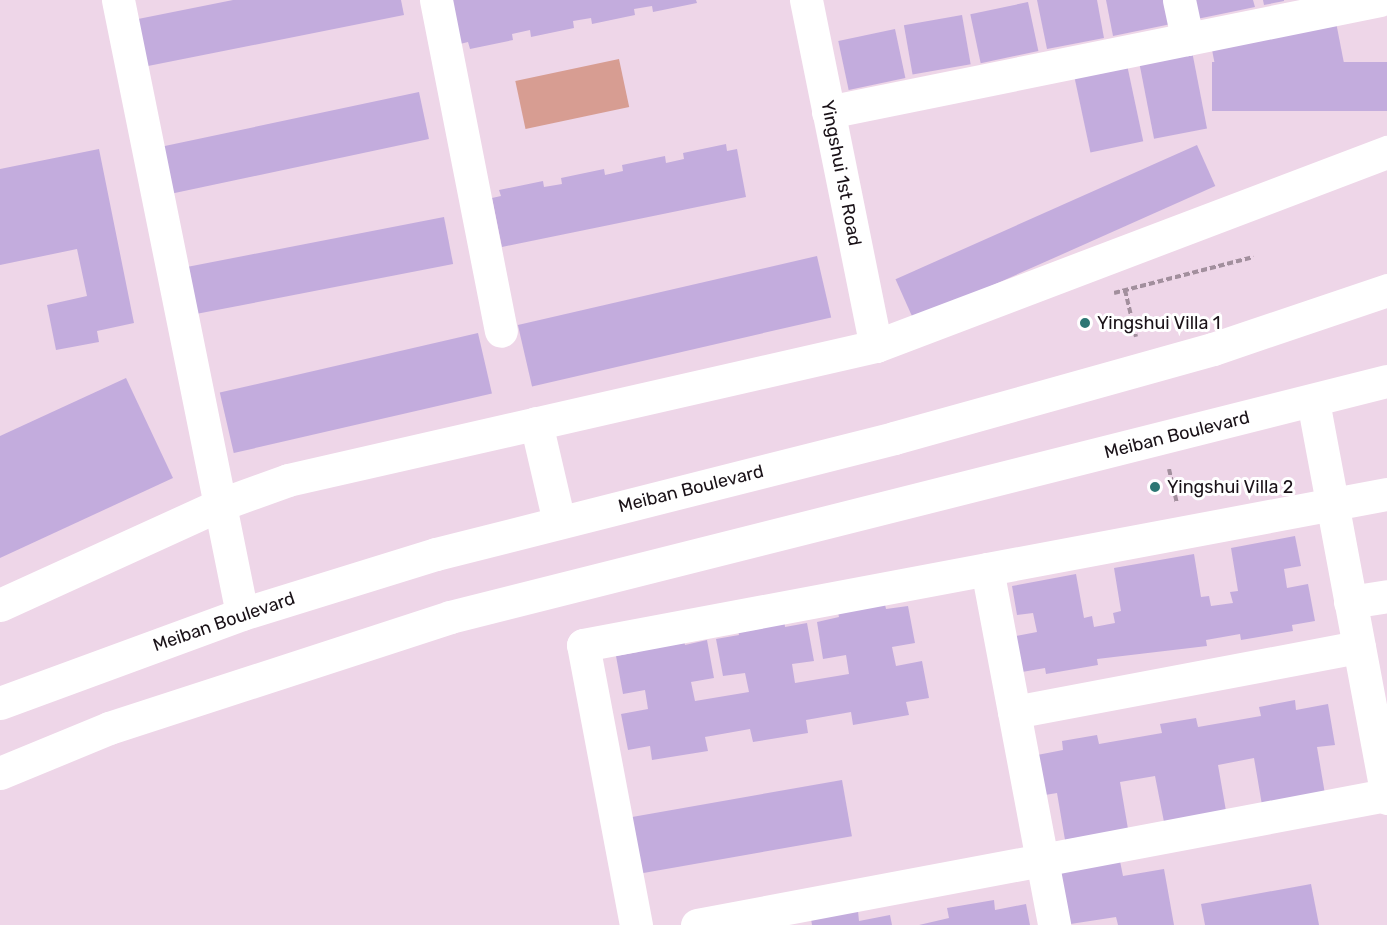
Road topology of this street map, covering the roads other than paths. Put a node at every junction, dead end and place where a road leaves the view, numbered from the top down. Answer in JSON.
{"nodes":[{"id":1,"x":118,"y":0,"type":"edge"},
{"id":2,"x":436,"y":0,"type":"edge"},
{"id":3,"x":1179,"y":0,"type":"edge"},
{"id":4,"x":1380,"y":0,"type":"edge"},
{"id":5,"x":814,"y":2,"type":"edge"},
{"id":6,"x":1187,"y":39,"type":"junction"},
{"id":7,"x":828,"y":112,"type":"junction"},
{"id":8,"x":1387,"y":152,"type":"edge"},
{"id":9,"x":1387,"y":290,"type":"edge"},
{"id":10,"x":501,"y":331,"type":"dead end"},
{"id":11,"x":876,"y":346,"type":"junction"},
{"id":12,"x":1387,"y":381,"type":"edge"},
{"id":13,"x":1313,"y":401,"type":"junction"},
{"id":14,"x":536,"y":423,"type":"junction"},
{"id":15,"x":1387,"y":494,"type":"edge"},
{"id":16,"x":219,"y":505,"type":"junction"},
{"id":17,"x":1332,"y":505,"type":"junction"},
{"id":18,"x":559,"y":522,"type":"junction"},
{"id":19,"x":987,"y":569,"type":"junction"},
{"id":20,"x":1387,"y":596,"type":"edge"},
{"id":21,"x":1350,"y":602,"type":"junction"},
{"id":22,"x":0,"y":604,"type":"edge"},
{"id":23,"x":242,"y":614,"type":"junction"},
{"id":24,"x":1359,"y":648,"type":"junction"},
{"id":25,"x":0,"y":703,"type":"edge"},
{"id":26,"x":1014,"y":712,"type":"junction"},
{"id":27,"x":0,"y":772,"type":"edge"},
{"id":28,"x":1387,"y":797,"type":"edge"},
{"id":29,"x":1042,"y":860,"type":"junction"},
{"id":30,"x":636,"y":925,"type":"edge"},
{"id":31,"x":697,"y":925,"type":"edge"},
{"id":32,"x":1054,"y":925,"type":"edge"}],
"edges":[{"from":1,"to":16,"type":"main road"},
{"from":2,"to":10,"type":"main road"},
{"from":3,"to":6,"type":"main road"},
{"from":4,"to":6,"type":"main road"},
{"from":5,"to":7,"type":"main road","name":"Yingshui 1st Road"},
{"from":6,"to":7,"type":"main road"},
{"from":7,"to":11,"type":"main road","name":"Yingshui 1st Road"},
{"from":8,"to":11,"type":"main road"},
{"from":9,"to":18,"type":"main road","name":"Meiban Boulevard"},
{"from":11,"to":14,"type":"main road"},
{"from":12,"to":13,"type":"main road","name":"Meiban Boulevard"},
{"from":13,"to":17,"type":"main road"},
{"from":13,"to":27,"type":"main road","name":"Meiban Boulevard"},
{"from":14,"to":16,"type":"main road"},
{"from":14,"to":18,"type":"main road"},
{"from":15,"to":17,"type":"main road"},
{"from":16,"to":22,"type":"main road"},
{"from":16,"to":23,"type":"main road"},
{"from":17,"to":19,"type":"main road"},
{"from":17,"to":21,"type":"main road"},
{"from":18,"to":23,"type":"main road","name":"Meiban Boulevard"},
{"from":19,"to":26,"type":"main road"},
{"from":19,"to":30,"type":"main road"},
{"from":20,"to":21,"type":"main road"},
{"from":21,"to":24,"type":"main road"},
{"from":23,"to":25,"type":"main road","name":"Meiban Boulevard"},
{"from":24,"to":26,"type":"main road"},
{"from":24,"to":28,"type":"main road"},
{"from":26,"to":29,"type":"main road"},
{"from":28,"to":29,"type":"main road"},
{"from":29,"to":31,"type":"main road"},
{"from":29,"to":32,"type":"main road"}]}
